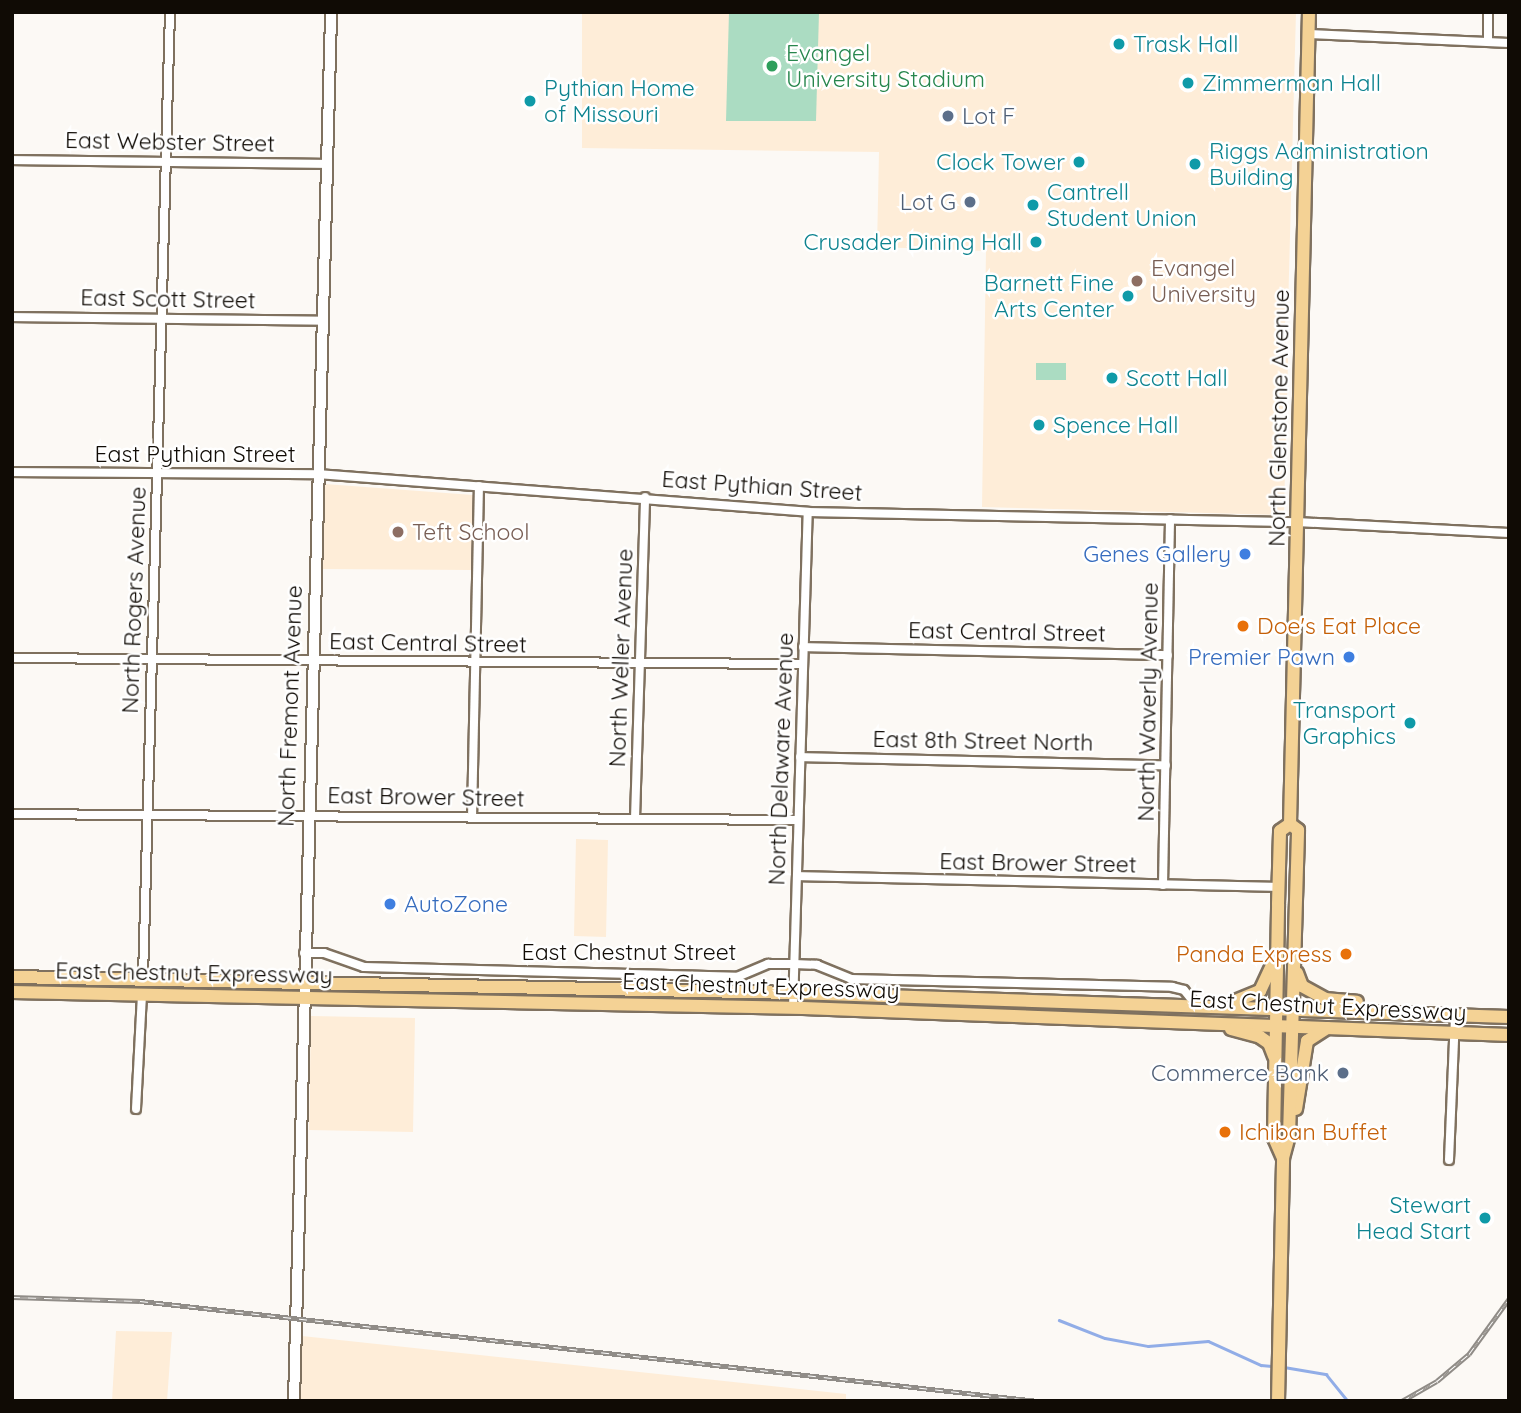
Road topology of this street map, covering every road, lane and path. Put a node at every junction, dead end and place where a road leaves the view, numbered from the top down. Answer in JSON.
{"nodes":[{"id":1,"x":170,"y":12,"type":"edge"},
{"id":2,"x":331,"y":12,"type":"edge"},
{"id":3,"x":1309,"y":12,"type":"edge"},
{"id":4,"x":1488,"y":12,"type":"edge"},
{"id":5,"x":1309,"y":34,"type":"junction"},
{"id":6,"x":1488,"y":42,"type":"junction"},
{"id":7,"x":1509,"y":43,"type":"edge"},
{"id":8,"x":12,"y":160,"type":"edge"},
{"id":9,"x":166,"y":161,"type":"junction"},
{"id":10,"x":328,"y":164,"type":"junction"},
{"id":11,"x":12,"y":317,"type":"edge"},
{"id":12,"x":161,"y":317,"type":"junction"},
{"id":13,"x":323,"y":321,"type":"junction"},
{"id":14,"x":12,"y":472,"type":"edge"},
{"id":15,"x":158,"y":473,"type":"junction"},
{"id":16,"x":318,"y":474,"type":"junction"},
{"id":17,"x":478,"y":486,"type":"junction"},
{"id":18,"x":645,"y":497,"type":"junction"},
{"id":19,"x":808,"y":512,"type":"junction"},
{"id":20,"x":1170,"y":519,"type":"junction"},
{"id":21,"x":1297,"y":522,"type":"junction"},
{"id":22,"x":1509,"y":533,"type":"edge"},
{"id":23,"x":803,"y":648,"type":"junction"},
{"id":24,"x":1168,"y":655,"type":"junction"},
{"id":25,"x":12,"y":658,"type":"edge"},
{"id":26,"x":150,"y":659,"type":"junction"},
{"id":27,"x":313,"y":660,"type":"junction"},
{"id":28,"x":476,"y":664,"type":"junction"},
{"id":29,"x":801,"y":664,"type":"junction"},
{"id":30,"x":641,"y":665,"type":"junction"},
{"id":31,"x":800,"y":757,"type":"junction"},
{"id":32,"x":1166,"y":765,"type":"junction"},
{"id":33,"x":12,"y":814,"type":"edge"},
{"id":34,"x":147,"y":815,"type":"junction"},
{"id":35,"x":307,"y":815,"type":"junction"},
{"id":36,"x":472,"y":818,"type":"junction"},
{"id":37,"x":635,"y":819,"type":"junction"},
{"id":38,"x":798,"y":820,"type":"junction"},
{"id":39,"x":1290,"y":824,"type":"junction"},
{"id":40,"x":797,"y":876,"type":"junction"},
{"id":41,"x":1163,"y":886,"type":"junction"},
{"id":42,"x":1278,"y":887,"type":"junction"},
{"id":43,"x":304,"y":953,"type":"junction"},
{"id":44,"x":1277,"y":956,"type":"junction"},
{"id":45,"x":794,"y":964,"type":"junction"},
{"id":46,"x":1295,"y":967,"type":"junction"},
{"id":47,"x":12,"y":977,"type":"edge"},
{"id":48,"x":143,"y":978,"type":"junction"},
{"id":49,"x":304,"y":980,"type":"junction"},
{"id":50,"x":12,"y":992,"type":"edge"},
{"id":51,"x":142,"y":993,"type":"junction"},
{"id":52,"x":794,"y":993,"type":"junction"},
{"id":53,"x":303,"y":995,"type":"junction"},
{"id":54,"x":1196,"y":1005,"type":"junction"},
{"id":55,"x":1214,"y":1005,"type":"junction"},
{"id":56,"x":1276,"y":1007,"type":"junction"},
{"id":57,"x":793,"y":1008,"type":"junction"},
{"id":58,"x":1294,"y":1008,"type":"junction"},
{"id":59,"x":1455,"y":1014,"type":"junction"},
{"id":60,"x":1509,"y":1017,"type":"edge"},
{"id":61,"x":1099,"y":1018,"type":"junction"},
{"id":62,"x":1276,"y":1024,"type":"junction"},
{"id":63,"x":1293,"y":1024,"type":"junction"},
{"id":64,"x":1334,"y":1026,"type":"junction"},
{"id":65,"x":1454,"y":1033,"type":"junction"},
{"id":66,"x":1509,"y":1035,"type":"edge"},
{"id":67,"x":1275,"y":1065,"type":"junction"},
{"id":68,"x":136,"y":1109,"type":"dead end"},
{"id":69,"x":1289,"y":1136,"type":"junction"},
{"id":70,"x":1283,"y":1158,"type":"junction"},
{"id":71,"x":1449,"y":1160,"type":"dead end"},
{"id":72,"x":295,"y":1401,"type":"edge"},
{"id":73,"x":1279,"y":1401,"type":"edge"}],
"edges":[{"from":1,"to":9,"type":"street","name":"North Rogers Avenue"},
{"from":2,"to":10,"type":"street","name":"North Fremont Avenue"},
{"from":3,"to":5,"type":"main road","name":"North Glenstone Avenue"},
{"from":4,"to":6,"type":"street"},
{"from":5,"to":6,"type":"street"},
{"from":5,"to":21,"type":"main road","name":"North Glenstone Avenue"},
{"from":6,"to":7,"type":"street"},
{"from":8,"to":9,"type":"street","name":"East Webster Street"},
{"from":9,"to":10,"type":"street","name":"East Webster Street"},
{"from":9,"to":12,"type":"street","name":"North Rogers Avenue"},
{"from":10,"to":13,"type":"street","name":"North Fremont Avenue"},
{"from":11,"to":12,"type":"street","name":"East Scott Street"},
{"from":12,"to":13,"type":"street","name":"East Scott Street"},
{"from":12,"to":15,"type":"street","name":"North Rogers Avenue"},
{"from":13,"to":16,"type":"street","name":"North Fremont Avenue"},
{"from":14,"to":15,"type":"street","name":"East Pythian Street"},
{"from":15,"to":16,"type":"street","name":"East Pythian Street"},
{"from":15,"to":26,"type":"street","name":"North Rogers Avenue"},
{"from":16,"to":17,"type":"street","name":"East Pythian Street"},
{"from":16,"to":27,"type":"street","name":"North Fremont Avenue"},
{"from":17,"to":18,"type":"street","name":"East Pythian Street"},
{"from":17,"to":28,"type":"street"},
{"from":18,"to":19,"type":"street","name":"East Pythian Street"},
{"from":18,"to":30,"type":"street","name":"North Weller Avenue"},
{"from":19,"to":20,"type":"street","name":"East Pythian Street"},
{"from":19,"to":23,"type":"street","name":"North Delaware Avenue"},
{"from":20,"to":21,"type":"street","name":"East Pythian Street"},
{"from":20,"to":24,"type":"street","name":"North Waverly Avenue"},
{"from":21,"to":22,"type":"street","name":"East Pythian Street"},
{"from":21,"to":39,"type":"main road","name":"North Glenstone Avenue"},
{"from":23,"to":24,"type":"street","name":"East Central Street"},
{"from":23,"to":29,"type":"street","name":"North Delaware Avenue"},
{"from":24,"to":32,"type":"street","name":"North Waverly Avenue"},
{"from":25,"to":26,"type":"street","name":"East Central Street"},
{"from":26,"to":27,"type":"street","name":"East Central Street"},
{"from":26,"to":34,"type":"street","name":"North Rogers Avenue"},
{"from":27,"to":28,"type":"street","name":"East Central Street"},
{"from":27,"to":35,"type":"street","name":"North Fremont Avenue"},
{"from":28,"to":30,"type":"street","name":"East Central Street"},
{"from":28,"to":36,"type":"street"},
{"from":29,"to":30,"type":"street","name":"East Central Street"},
{"from":29,"to":31,"type":"street","name":"North Delaware Avenue"},
{"from":30,"to":37,"type":"street","name":"North Weller Avenue"},
{"from":31,"to":32,"type":"street","name":"East 8th Street North"},
{"from":31,"to":38,"type":"street","name":"North Delaware Avenue"},
{"from":32,"to":41,"type":"street","name":"North Waverly Avenue"},
{"from":33,"to":34,"type":"street","name":"East Brower Street"},
{"from":34,"to":35,"type":"street","name":"East Brower Street"},
{"from":34,"to":48,"type":"street","name":"North Rogers Avenue"},
{"from":35,"to":36,"type":"street","name":"East Brower Street"},
{"from":35,"to":43,"type":"street","name":"North Fremont Avenue"},
{"from":36,"to":37,"type":"street","name":"East Brower Street"},
{"from":37,"to":38,"type":"street","name":"East Brower Street"},
{"from":38,"to":40,"type":"street","name":"North Delaware Avenue"},
{"from":39,"to":42,"type":"main road","name":"North Glenstone Avenue"},
{"from":39,"to":46,"type":"main road","name":"North Glenstone Avenue"},
{"from":40,"to":41,"type":"street","name":"East Brower Street"},
{"from":40,"to":45,"type":"street","name":"North Delaware Avenue"},
{"from":41,"to":42,"type":"street","name":"East Brower Street"},
{"from":42,"to":44,"type":"main road","name":"North Glenstone Avenue"},
{"from":43,"to":45,"type":"street","name":"East Chestnut Street"},
{"from":43,"to":49,"type":"street","name":"North Fremont Avenue"},
{"from":44,"to":55,"type":"main road"},
{"from":44,"to":56,"type":"main road","name":"North Glenstone Avenue"},
{"from":45,"to":52,"type":"street","name":"North Delaware Avenue"},
{"from":45,"to":54,"type":"street","name":"East Chestnut Street"},
{"from":46,"to":58,"type":"main road","name":"North Glenstone Avenue"},
{"from":46,"to":59,"type":"main road"},
{"from":47,"to":48,"type":"main road","name":"East Chestnut Expressway"},
{"from":48,"to":49,"type":"main road","name":"East Chestnut Expressway"},
{"from":49,"to":52,"type":"main road","name":"East Chestnut Expressway"},
{"from":49,"to":53,"type":"street","name":"North Fremont Avenue"},
{"from":50,"to":51,"type":"main road","name":"East Chestnut Expressway"},
{"from":51,"to":53,"type":"main road","name":"East Chestnut Expressway"},
{"from":51,"to":68,"type":"street"},
{"from":52,"to":54,"type":"main road","name":"East Chestnut Expressway"},
{"from":52,"to":57,"type":"street","name":"North Delaware Avenue"},
{"from":53,"to":57,"type":"main road","name":"East Chestnut Expressway"},
{"from":53,"to":72,"type":"street","name":"North Fremont Avenue"},
{"from":54,"to":55,"type":"main road","name":"East Chestnut Expressway"},
{"from":55,"to":56,"type":"main road","name":"East Chestnut Expressway"},
{"from":56,"to":58,"type":"main road","name":"East Chestnut Expressway"},
{"from":56,"to":62,"type":"main road","name":"North Glenstone Avenue"},
{"from":57,"to":61,"type":"main road","name":"East Chestnut Expressway"},
{"from":58,"to":59,"type":"main road","name":"East Chestnut Expressway"},
{"from":58,"to":63,"type":"main road","name":"North Glenstone Avenue"},
{"from":59,"to":60,"type":"main road","name":"East Chestnut Expressway"},
{"from":59,"to":65,"type":"street"},
{"from":61,"to":62,"type":"main road","name":"East Chestnut Expressway"},
{"from":61,"to":67,"type":"main road"},
{"from":62,"to":63,"type":"main road","name":"East Chestnut Expressway"},
{"from":62,"to":67,"type":"main road","name":"North Glenstone Avenue"},
{"from":63,"to":64,"type":"main road","name":"East Chestnut Expressway"},
{"from":63,"to":69,"type":"main road","name":"North Glenstone Avenue"},
{"from":64,"to":65,"type":"main road","name":"East Chestnut Expressway"},
{"from":64,"to":69,"type":"main road"},
{"from":65,"to":66,"type":"main road","name":"East Chestnut Expressway"},
{"from":65,"to":71,"type":"street"},
{"from":67,"to":70,"type":"main road","name":"North Glenstone Avenue"},
{"from":69,"to":70,"type":"main road","name":"North Glenstone Avenue"},
{"from":70,"to":73,"type":"main road","name":"North Glenstone Avenue"}]}
